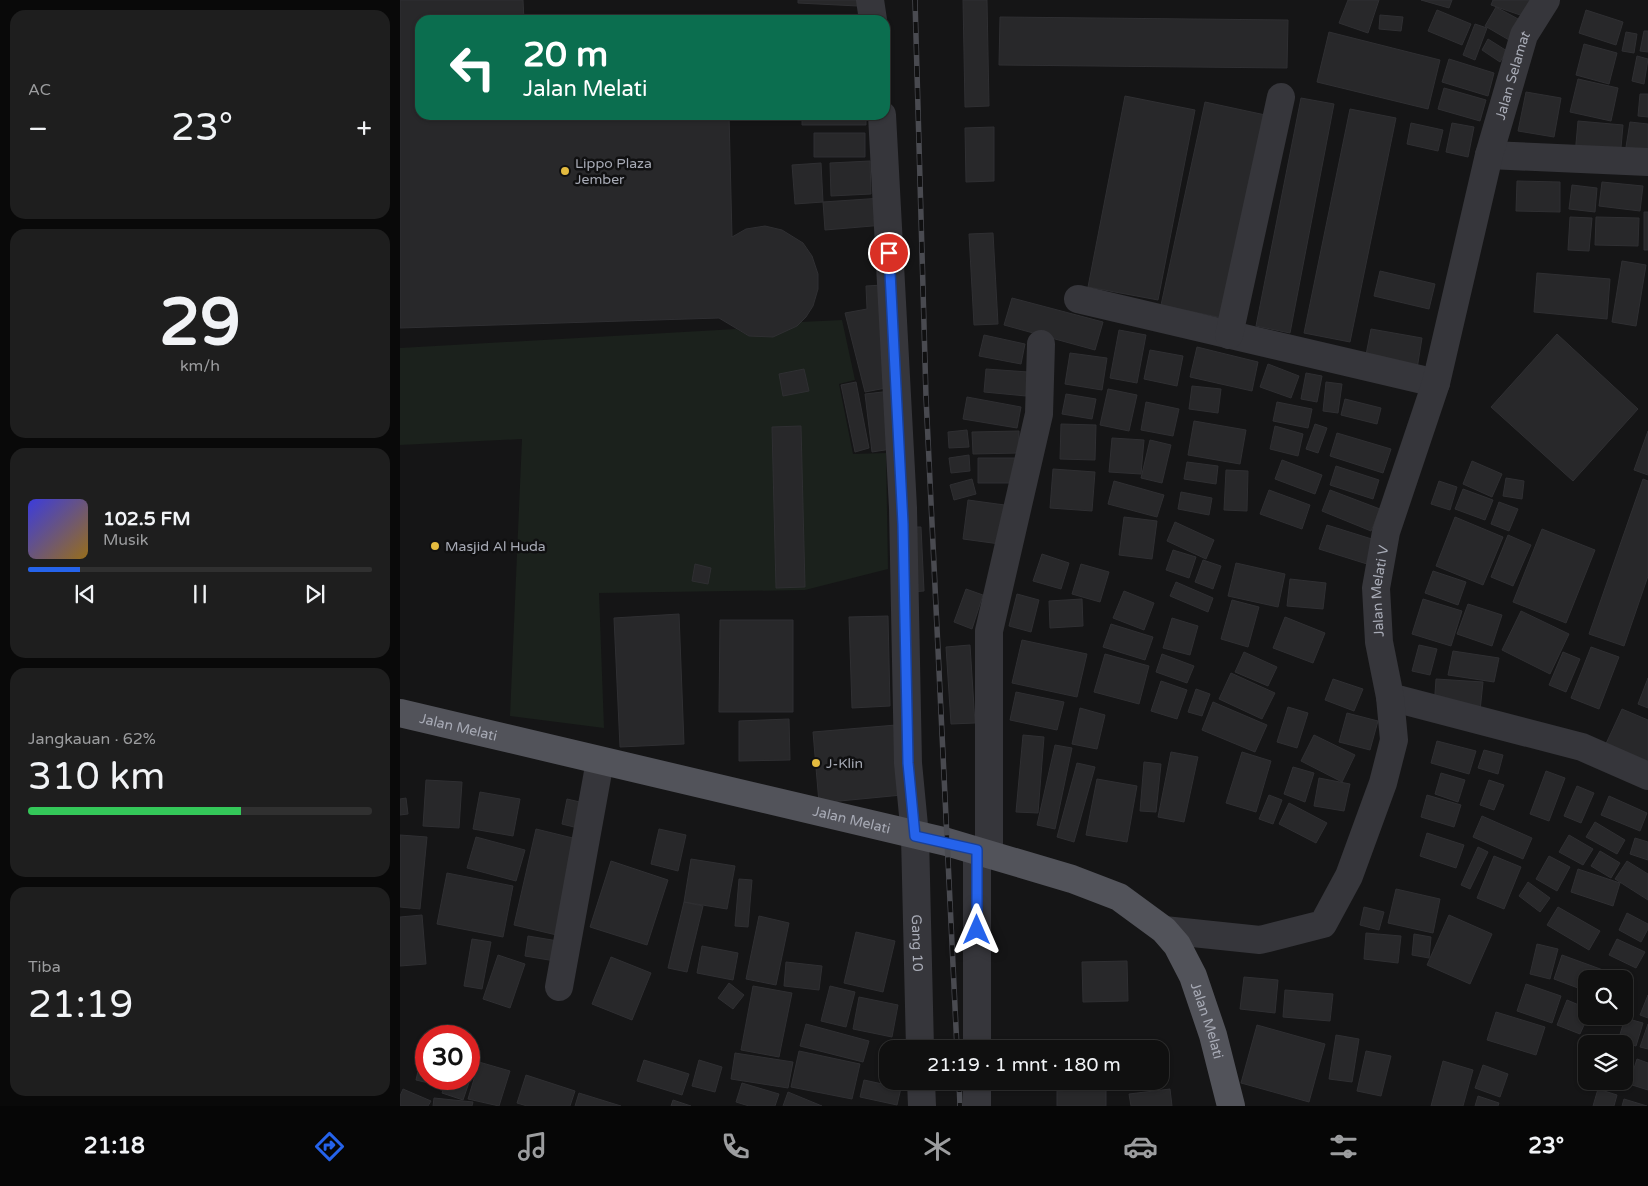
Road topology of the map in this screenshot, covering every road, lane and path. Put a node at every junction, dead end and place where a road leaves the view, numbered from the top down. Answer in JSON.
{"nodes":[{"id":1,"x":870,"y":0,"type":"edge"},
{"id":2,"x":1546,"y":0,"type":"edge"},
{"id":3,"x":873,"y":15,"type":"edge"},
{"id":4,"x":1281,"y":97,"type":"dead end"},
{"id":5,"x":882,"y":120,"type":"edge"},
{"id":6,"x":1489,"y":155,"type":"junction"},
{"id":7,"x":1648,"y":162,"type":"edge"},
{"id":8,"x":1078,"y":299,"type":"dead end"},
{"id":9,"x":1229,"y":335,"type":"junction"},
{"id":10,"x":1041,"y":344,"type":"dead end"},
{"id":11,"x":1436,"y":383,"type":"junction"},
{"id":12,"x":1390,"y":698,"type":"junction"},
{"id":13,"x":400,"y":713,"type":"edge"},
{"id":14,"x":600,"y":761,"type":"junction"},
{"id":15,"x":1648,"y":776,"type":"edge"},
{"id":16,"x":915,"y":836,"type":"junction"},
{"id":17,"x":983,"y":852,"type":"junction"},
{"id":18,"x":1164,"y":930,"type":"junction"},
{"id":19,"x":559,"y":986,"type":"dead end"},
{"id":20,"x":920,"y":1040,"type":"edge"},
{"id":21,"x":977,"y":1040,"type":"edge"},
{"id":22,"x":921,"y":1090,"type":"edge"},
{"id":23,"x":977,"y":1090,"type":"edge"},
{"id":24,"x":922,"y":1106,"type":"edge"},
{"id":25,"x":977,"y":1106,"type":"edge"},
{"id":26,"x":1231,"y":1106,"type":"edge"}],
"edges":[{"from":1,"to":3,"type":"street"},
{"from":2,"to":6,"type":"street","name":"Jalan Selamat"},
{"from":4,"to":9,"type":"street"},
{"from":5,"to":16,"type":"street","name":"Gang 10"},
{"from":6,"to":7,"type":"street"},
{"from":6,"to":11,"type":"street","name":"Jalan Melati V"},
{"from":8,"to":9,"type":"street"},
{"from":9,"to":11,"type":"street"},
{"from":10,"to":17,"type":"street"},
{"from":11,"to":12,"type":"street","name":"Jalan Melati V"},
{"from":12,"to":15,"type":"street"},
{"from":12,"to":18,"type":"street","name":"Jalan Melati V"},
{"from":13,"to":14,"type":"main road","name":"Jalan Melati"},
{"from":14,"to":16,"type":"main road","name":"Jalan Melati"},
{"from":14,"to":19,"type":"street"},
{"from":16,"to":17,"type":"main road","name":"Jalan Melati"},
{"from":16,"to":20,"type":"street","name":"Gang 10"},
{"from":17,"to":18,"type":"main road","name":"Jalan Melati"},
{"from":17,"to":21,"type":"street"},
{"from":18,"to":26,"type":"main road","name":"Jalan Melati"},
{"from":22,"to":24,"type":"street"},
{"from":23,"to":25,"type":"street"}]}
